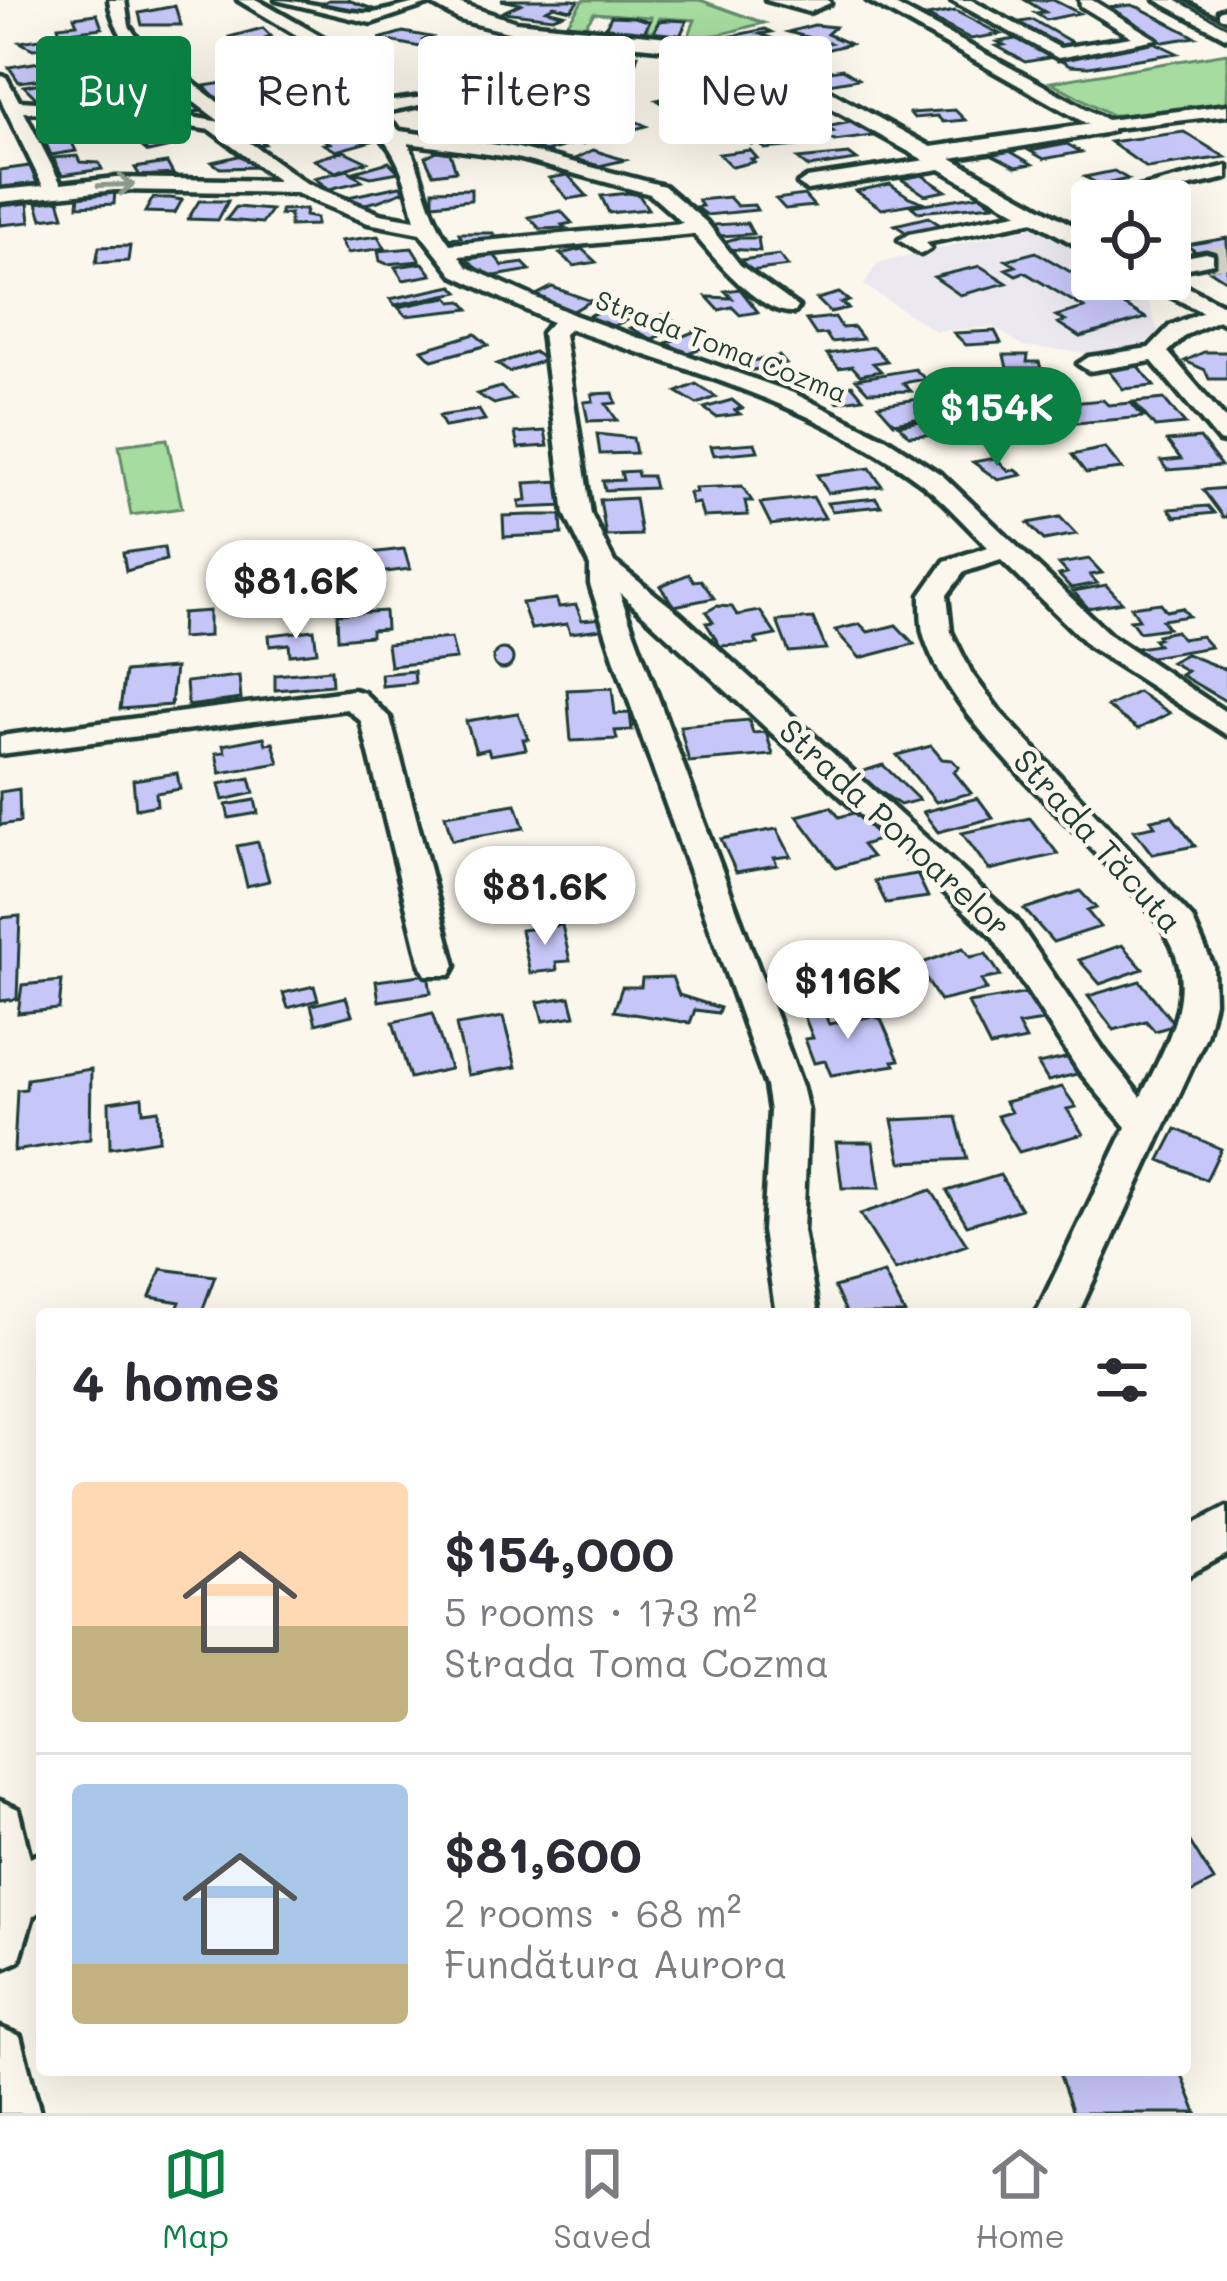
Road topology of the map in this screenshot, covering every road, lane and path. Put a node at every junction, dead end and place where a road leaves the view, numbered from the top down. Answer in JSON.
{"nodes":[{"id":1,"x":117,"y":0,"type":"edge"},
{"id":2,"x":246,"y":0,"type":"edge"},
{"id":3,"x":284,"y":0,"type":"edge"},
{"id":4,"x":435,"y":0,"type":"edge"},
{"id":5,"x":774,"y":0,"type":"edge"},
{"id":6,"x":875,"y":0,"type":"edge"},
{"id":7,"x":959,"y":0,"type":"edge"},
{"id":8,"x":1106,"y":0,"type":"edge"},
{"id":9,"x":1166,"y":0,"type":"edge"},
{"id":10,"x":1198,"y":0,"type":"edge"},
{"id":11,"x":1084,"y":1,"type":"edge"},
{"id":12,"x":819,"y":2,"type":"edge"},
{"id":13,"x":843,"y":13,"type":"dead end"},
{"id":14,"x":388,"y":16,"type":"junction"},
{"id":15,"x":1227,"y":19,"type":"edge"},
{"id":16,"x":375,"y":34,"type":"dead end"},
{"id":17,"x":309,"y":36,"type":"edge"},
{"id":18,"x":576,"y":36,"type":"edge"},
{"id":19,"x":635,"y":41,"type":"edge"},
{"id":20,"x":0,"y":81,"type":"edge"},
{"id":21,"x":14,"y":106,"type":"junction"},
{"id":22,"x":1227,"y":110,"type":"edge"},
{"id":23,"x":214,"y":120,"type":"junction"},
{"id":24,"x":1104,"y":126,"type":"junction"},
{"id":25,"x":395,"y":136,"type":"joint"},
{"id":26,"x":418,"y":139,"type":"edge"},
{"id":27,"x":462,"y":144,"type":"edge"},
{"id":28,"x":939,"y":156,"type":"junction"},
{"id":29,"x":1227,"y":172,"type":"edge"},
{"id":30,"x":807,"y":184,"type":"dead end"},
{"id":31,"x":299,"y":187,"type":"junction"},
{"id":32,"x":54,"y":189,"type":"junction"},
{"id":33,"x":0,"y":196,"type":"edge"},
{"id":34,"x":1069,"y":207,"type":"edge"},
{"id":35,"x":700,"y":227,"type":"junction"},
{"id":36,"x":428,"y":228,"type":"junction"},
{"id":37,"x":921,"y":248,"type":"dead end"},
{"id":38,"x":442,"y":251,"type":"junction"},
{"id":39,"x":1206,"y":259,"type":"tunnel mouth"},
{"id":40,"x":1191,"y":262,"type":"edge"},
{"id":41,"x":1191,"y":291,"type":"edge"},
{"id":42,"x":1191,"y":296,"type":"edge"},
{"id":43,"x":788,"y":307,"type":"dead end"},
{"id":44,"x":1225,"y":310,"type":"edge"},
{"id":45,"x":566,"y":320,"type":"junction"},
{"id":46,"x":1156,"y":353,"type":"junction"},
{"id":47,"x":1089,"y":364,"type":"dead end"},
{"id":48,"x":1227,"y":436,"type":"edge"},
{"id":49,"x":1005,"y":550,"type":"junction"},
{"id":50,"x":603,"y":566,"type":"junction"},
{"id":51,"x":670,"y":620,"type":"junction"},
{"id":52,"x":621,"y":632,"type":"junction"},
{"id":53,"x":1227,"y":726,"type":"edge"},
{"id":54,"x":0,"y":745,"type":"edge"},
{"id":55,"x":438,"y":966,"type":"dead end"},
{"id":56,"x":1148,"y":1124,"type":"junction"},
{"id":57,"x":796,"y":1308,"type":"edge"},
{"id":58,"x":1060,"y":1308,"type":"edge"},
{"id":59,"x":1227,"y":1528,"type":"edge"},
{"id":60,"x":1191,"y":1551,"type":"edge"},
{"id":61,"x":0,"y":1827,"type":"edge"},
{"id":62,"x":18,"y":1907,"type":"edge"},
{"id":63,"x":0,"y":2056,"type":"edge"},
{"id":64,"x":12,"y":2113,"type":"edge"}],
"edges":[{"from":1,"to":23,"type":"street"},
{"from":2,"to":17,"type":"street"},
{"from":3,"to":14,"type":"street"},
{"from":4,"to":14,"type":"street"},
{"from":4,"to":18,"type":"main road"},
{"from":4,"to":28,"type":"main road"},
{"from":5,"to":12,"type":"street"},
{"from":6,"to":24,"type":"street"},
{"from":7,"to":11,"type":"street"},
{"from":8,"to":11,"type":"street"},
{"from":9,"to":15,"type":"main road"},
{"from":10,"to":15,"type":"main road"},
{"from":12,"to":13,"type":"street"},
{"from":14,"to":16,"type":"street"},
{"from":19,"to":28,"type":"main road"},
{"from":20,"to":21,"type":"street"},
{"from":21,"to":23,"type":"street"},
{"from":21,"to":32,"type":"street"},
{"from":22,"to":24,"type":"street"},
{"from":23,"to":31,"type":"street"},
{"from":24,"to":28,"type":"main road"},
{"from":25,"to":26,"type":"street"},
{"from":25,"to":36,"type":"street","name":"Strada Toma Cozma"},
{"from":27,"to":35,"type":"street"},
{"from":28,"to":30,"type":"street"},
{"from":28,"to":34,"type":"main road"},
{"from":29,"to":34,"type":"street"},
{"from":32,"to":31,"type":"street","one_way":true},
{"from":31,"to":36,"type":"street"},
{"from":32,"to":33,"type":"street"},
{"from":34,"to":37,"type":"street"},
{"from":35,"to":38,"type":"street"},
{"from":35,"to":43,"type":"street"},
{"from":36,"to":38,"type":"street","name":"Strada Toma Cozma"},
{"from":38,"to":45,"type":"street","name":"Strada Toma Cozma"},
{"from":39,"to":40,"type":"street"},
{"from":41,"to":44,"type":"main road"},
{"from":42,"to":44,"type":"main road"},
{"from":44,"to":46,"type":"street"},
{"from":45,"to":49,"type":"street","name":"Strada Toma Cozma"},
{"from":45,"to":50,"type":"street"},
{"from":46,"to":47,"type":"street"},
{"from":46,"to":48,"type":"street"},
{"from":49,"to":53,"type":"street","name":"Strada Toma Cozma"},
{"from":49,"to":56,"type":"street","name":"Strada Tăcuta"},
{"from":50,"to":51,"type":"street","name":"Strada Ponoarelor"},
{"from":50,"to":52,"type":"street"},
{"from":51,"to":52,"type":"street"},
{"from":51,"to":56,"type":"street","name":"Strada Ponoarelor"},
{"from":52,"to":57,"type":"street"},
{"from":54,"to":55,"type":"street"},
{"from":56,"to":58,"type":"street","name":"Strada Tăcuta"},
{"from":59,"to":60,"type":"street"},
{"from":61,"to":62,"type":"street"},
{"from":63,"to":64,"type":"street"}]}
